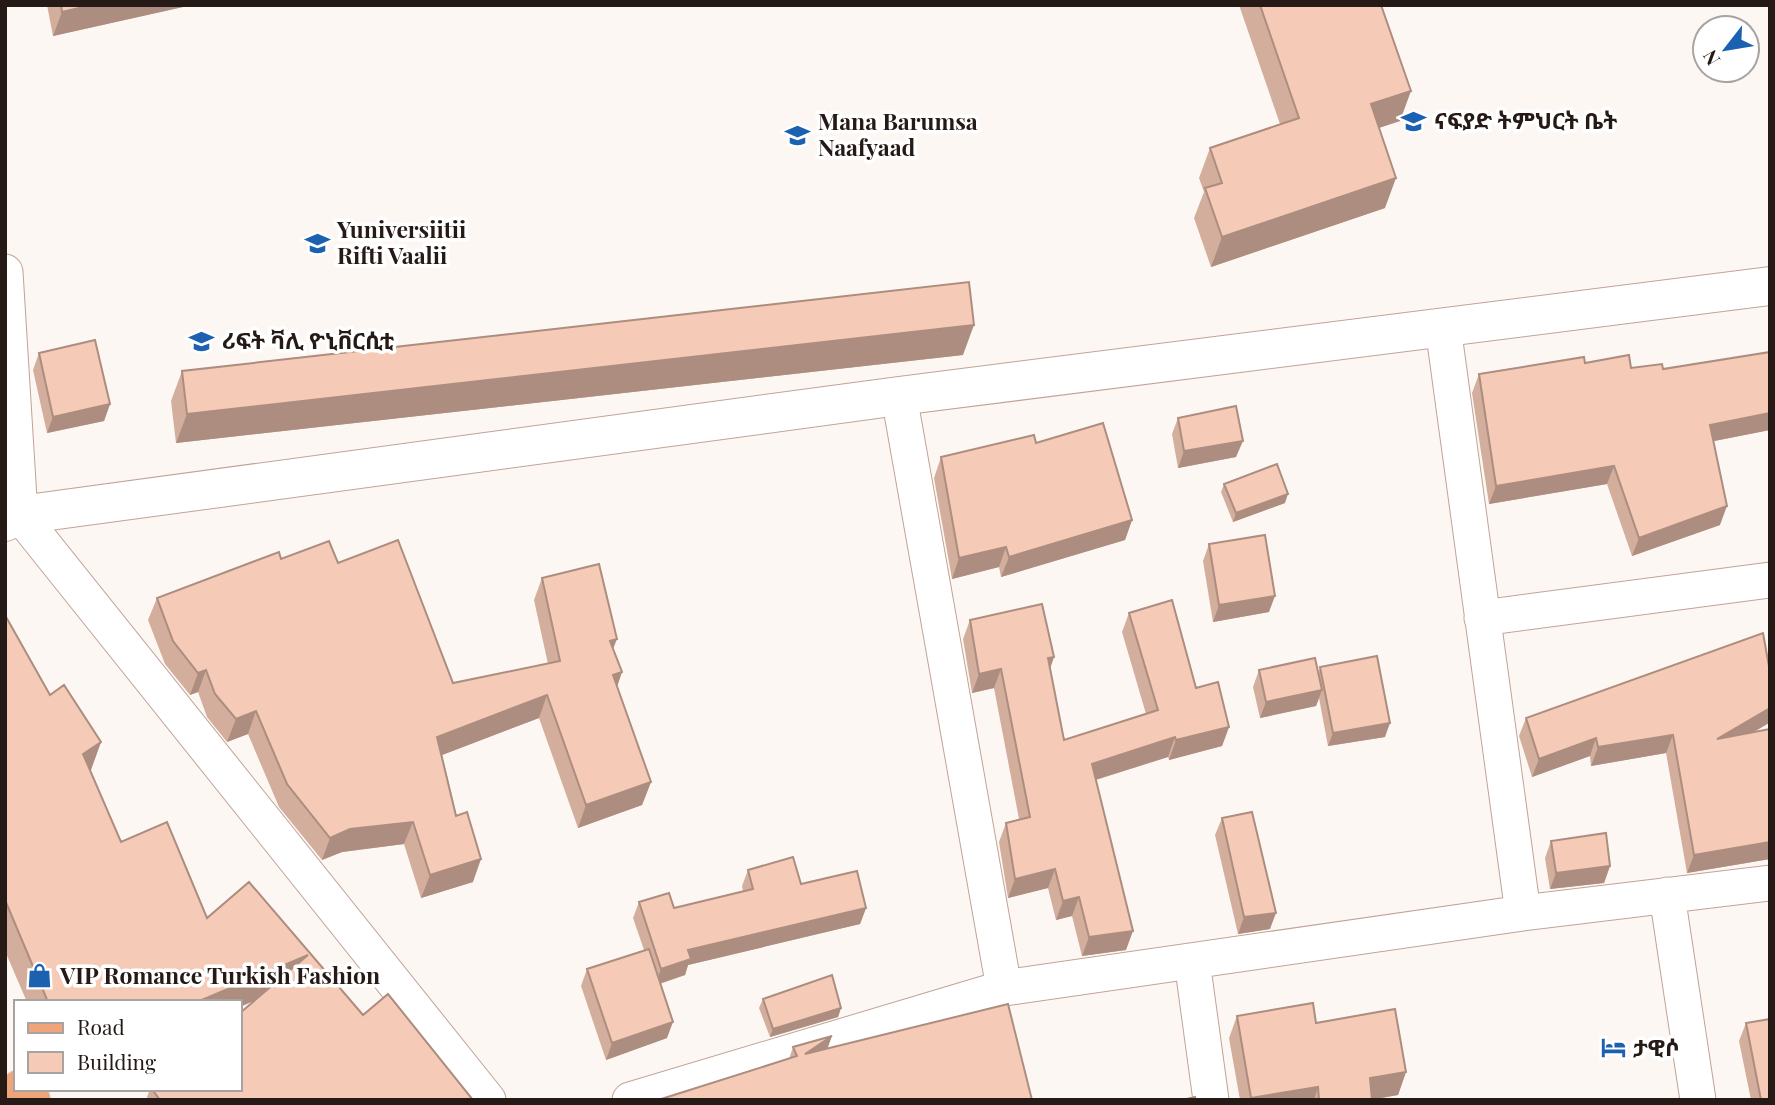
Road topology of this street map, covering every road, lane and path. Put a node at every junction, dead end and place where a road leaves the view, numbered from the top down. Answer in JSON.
{"nodes":[{"id":1,"x":5,"y":272,"type":"edge"},
{"id":2,"x":1770,"y":286,"type":"edge"},
{"id":3,"x":1443,"y":327,"type":"junction"},
{"id":4,"x":899,"y":396,"type":"junction"},
{"id":5,"x":12,"y":519,"type":"edge"},
{"id":6,"x":1770,"y":580,"type":"edge"},
{"id":7,"x":1482,"y":618,"type":"junction"},
{"id":8,"x":1770,"y":883,"type":"edge"},
{"id":9,"x":1667,"y":895,"type":"junction"},
{"id":10,"x":1523,"y":913,"type":"junction"},
{"id":11,"x":1192,"y":961,"type":"junction"},
{"id":12,"x":1004,"y":988,"type":"junction"},
{"id":13,"x":488,"y":1100,"type":"edge"},
{"id":14,"x":630,"y":1100,"type":"edge"},
{"id":15,"x":1212,"y":1100,"type":"edge"},
{"id":16,"x":1698,"y":1100,"type":"edge"}],
"edges":[{"from":1,"to":5,"type":"street"},
{"from":2,"to":3,"type":"street"},
{"from":3,"to":4,"type":"street"},
{"from":3,"to":7,"type":"street"},
{"from":4,"to":5,"type":"street"},
{"from":4,"to":12,"type":"street"},
{"from":5,"to":13,"type":"street"},
{"from":6,"to":7,"type":"street"},
{"from":7,"to":10,"type":"street"},
{"from":8,"to":9,"type":"street"},
{"from":9,"to":10,"type":"street"},
{"from":9,"to":16,"type":"street"},
{"from":10,"to":11,"type":"street"},
{"from":11,"to":12,"type":"street"},
{"from":11,"to":15,"type":"street"},
{"from":12,"to":14,"type":"street"}]}
